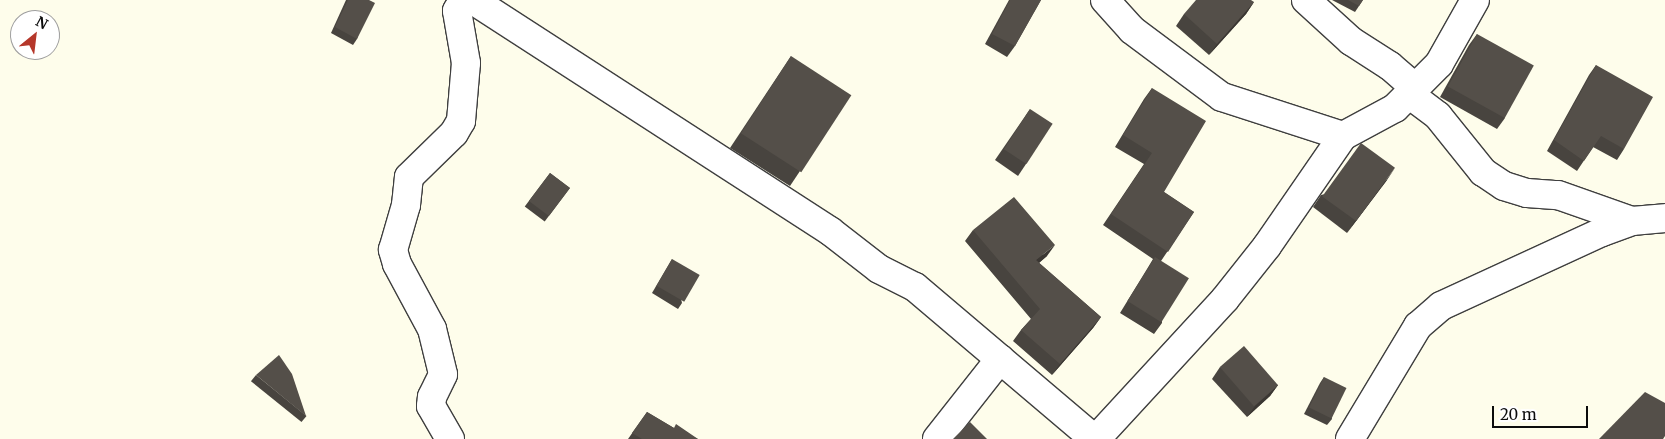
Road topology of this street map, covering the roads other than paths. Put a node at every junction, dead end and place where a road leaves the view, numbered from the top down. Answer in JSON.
{"nodes":[{"id":1,"x":463,"y":0,"type":"edge"},
{"id":2,"x":473,"y":0,"type":"edge"},
{"id":3,"x":1105,"y":0,"type":"edge"},
{"id":4,"x":1306,"y":0,"type":"edge"},
{"id":5,"x":1475,"y":0,"type":"edge"},
{"id":6,"x":1412,"y":91,"type":"junction"},
{"id":7,"x":1342,"y":136,"type":"junction"},
{"id":8,"x":1655,"y":216,"type":"edge"},
{"id":9,"x":1000,"y":359,"type":"junction"},
{"id":10,"x":450,"y":439,"type":"edge"},
{"id":11,"x":936,"y":439,"type":"edge"},
{"id":12,"x":1095,"y":439,"type":"edge"},
{"id":13,"x":1350,"y":439,"type":"edge"}],
"edges":[{"from":1,"to":10,"type":"street"},
{"from":2,"to":9,"type":"street"},
{"from":3,"to":7,"type":"street"},
{"from":4,"to":6,"type":"street"},
{"from":5,"to":6,"type":"street"},
{"from":6,"to":7,"type":"street"},
{"from":6,"to":8,"type":"street"},
{"from":7,"to":12,"type":"street"},
{"from":8,"to":13,"type":"street"},
{"from":9,"to":11,"type":"street"},
{"from":9,"to":12,"type":"street"}]}
